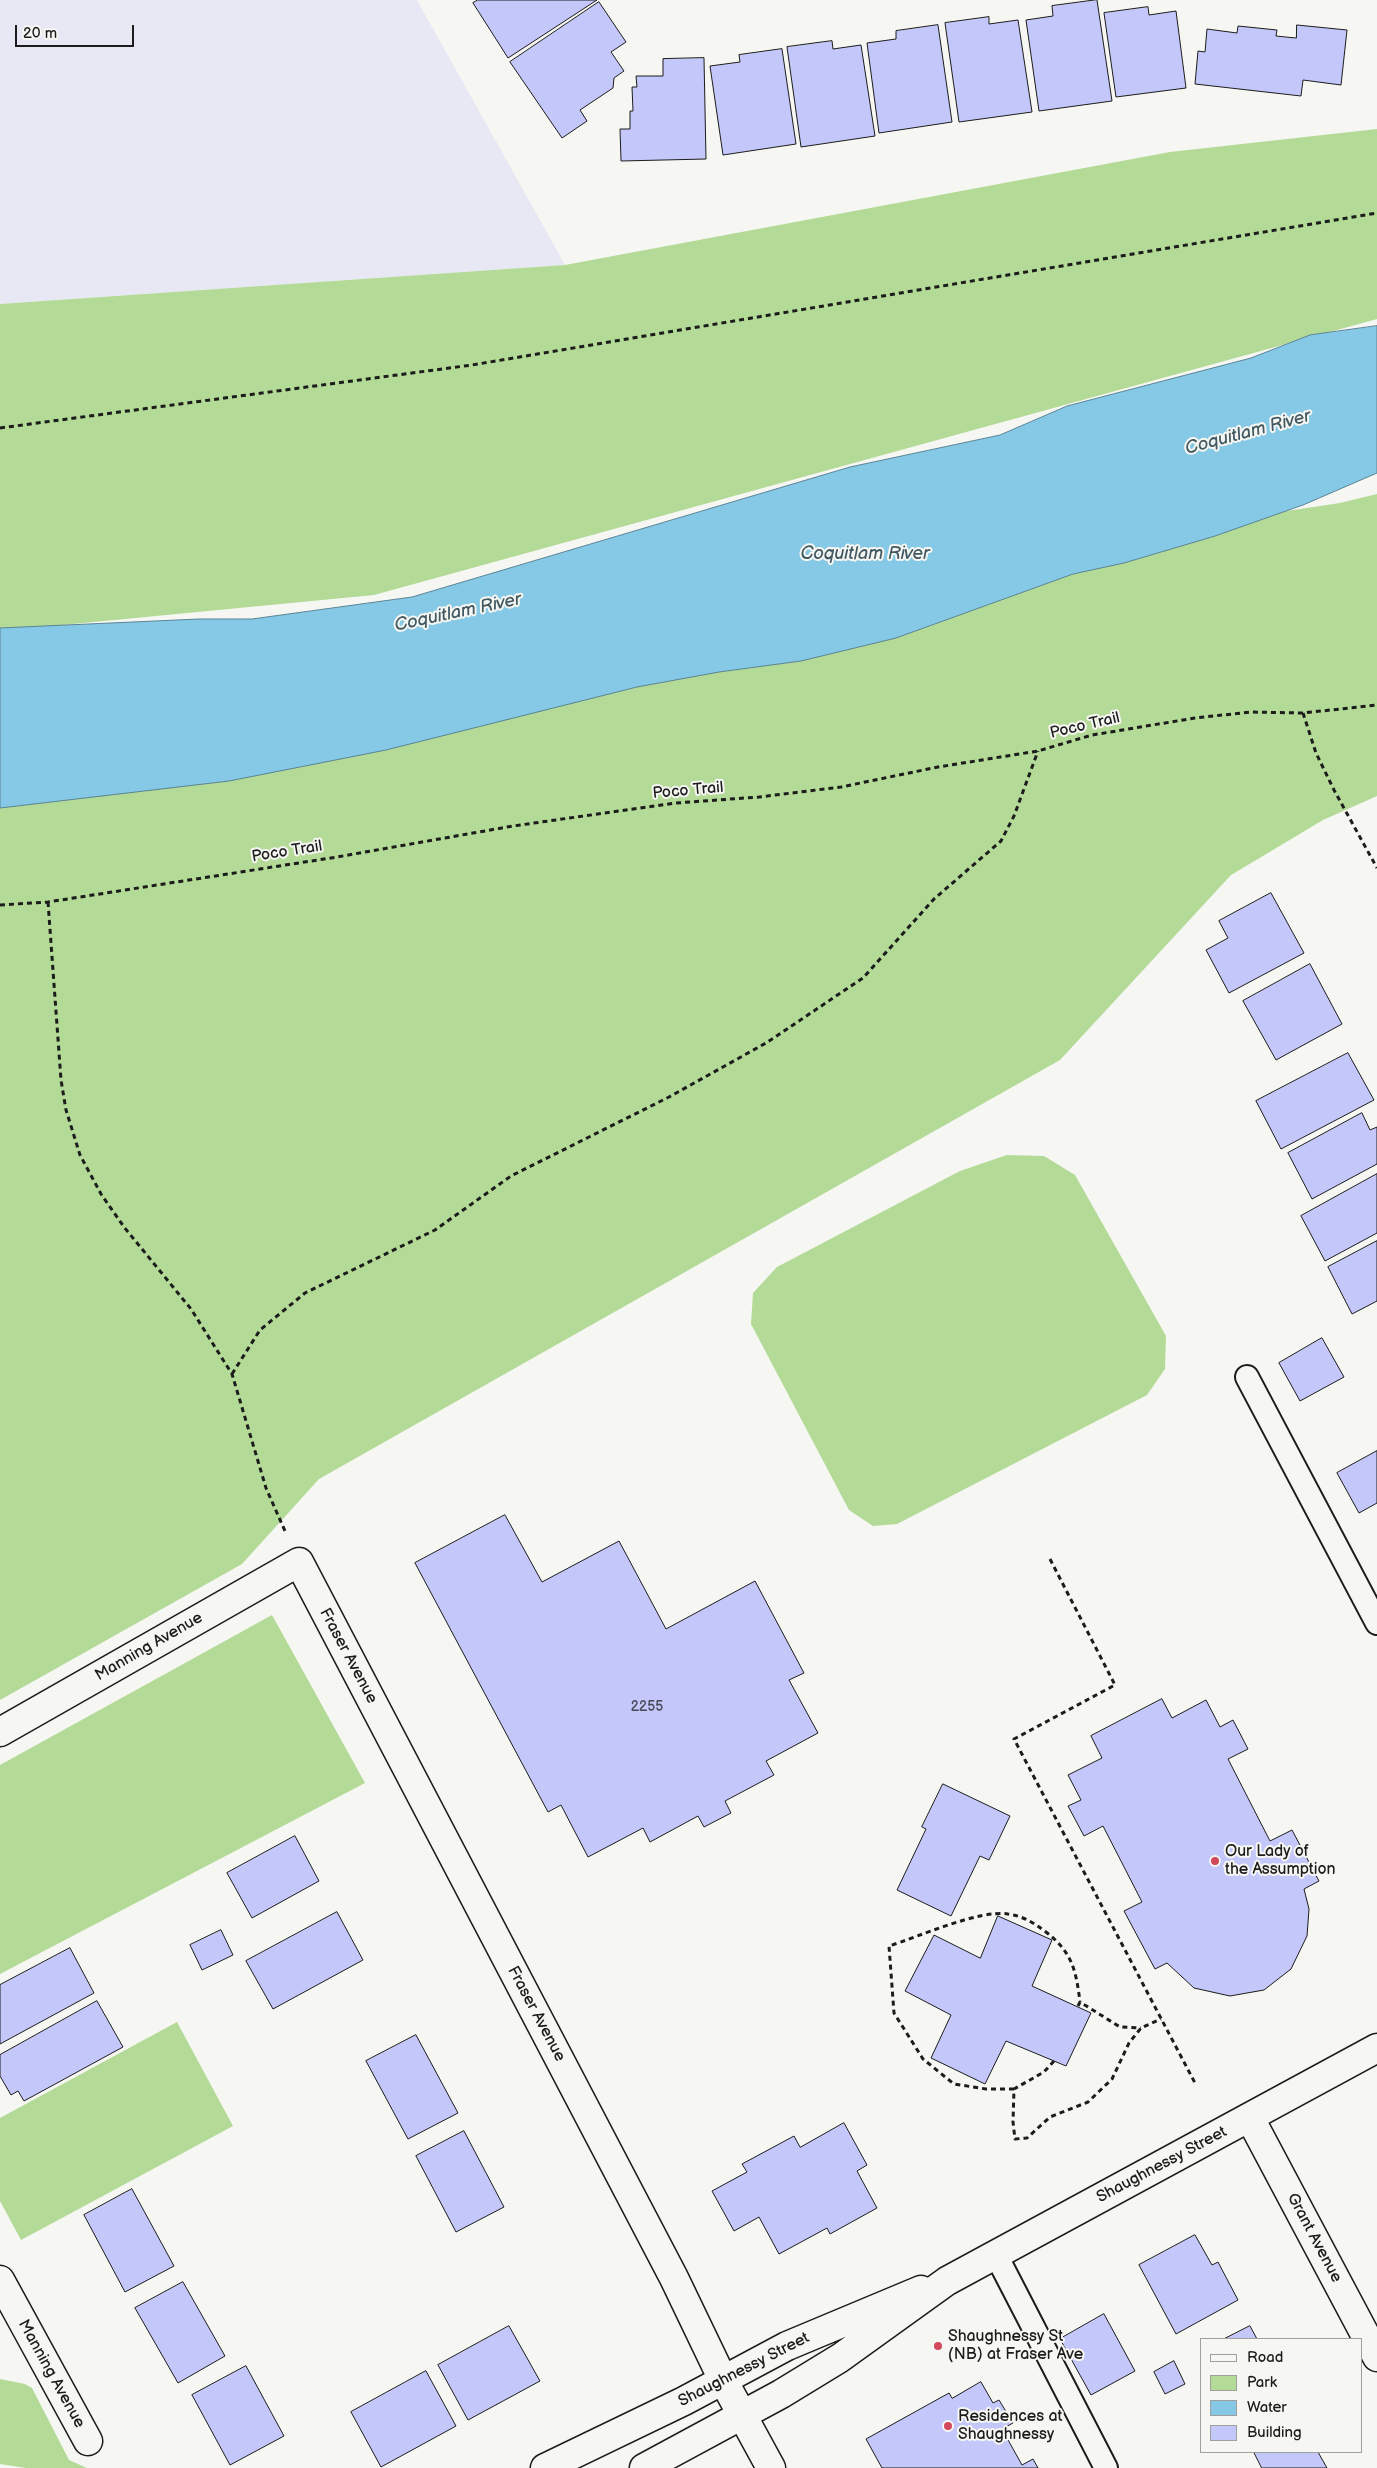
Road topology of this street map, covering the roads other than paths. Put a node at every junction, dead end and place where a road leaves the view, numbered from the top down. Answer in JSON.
{"nodes":[{"id":1,"x":1248,"y":1377,"type":"dead end"},
{"id":2,"x":299,"y":1562,"type":"joint"},
{"id":3,"x":1377,"y":1623,"type":"edge"},
{"id":4,"x":0,"y":1732,"type":"edge"},
{"id":5,"x":1377,"y":2048,"type":"edge"},
{"id":6,"x":1250,"y":2118,"type":"junction"},
{"id":7,"x":996,"y":2255,"type":"junction"},
{"id":8,"x":0,"y":2280,"type":"edge"},
{"id":9,"x":947,"y":2281,"type":"junction"},
{"id":10,"x":1377,"y":2357,"type":"edge"},
{"id":11,"x":723,"y":2380,"type":"junction"},
{"id":12,"x":742,"y":2415,"type":"junction"},
{"id":13,"x":88,"y":2441,"type":"dead end"},
{"id":14,"x":545,"y":2468,"type":"edge"},
{"id":15,"x":644,"y":2468,"type":"edge"},
{"id":16,"x":771,"y":2468,"type":"edge"},
{"id":17,"x":1106,"y":2468,"type":"edge"}],
"edges":[{"from":1,"to":3,"type":"lane"},
{"from":2,"to":4,"type":"street","name":"Manning Avenue"},
{"from":2,"to":11,"type":"street","name":"Fraser Avenue"},
{"from":5,"to":6,"type":"street","name":"Shaughnessy Street"},
{"from":6,"to":7,"type":"street","name":"Shaughnessy Street"},
{"from":6,"to":10,"type":"street","name":"Grant Avenue"},
{"from":7,"to":9,"type":"street","name":"Shaughnessy Street"},
{"from":7,"to":17,"type":"lane"},
{"from":8,"to":13,"type":"street","name":"Manning Avenue"},
{"from":9,"to":11,"type":"street","name":"Shaughnessy Street"},
{"from":9,"to":12,"type":"street","name":"Shaughnessy Street"},
{"from":11,"to":12,"type":"street","name":"Fraser Avenue"},
{"from":11,"to":14,"type":"street","name":"Shaughnessy Street"},
{"from":12,"to":15,"type":"street","name":"Shaughnessy Street"},
{"from":12,"to":16,"type":"street","name":"Fraser Avenue"}]}
